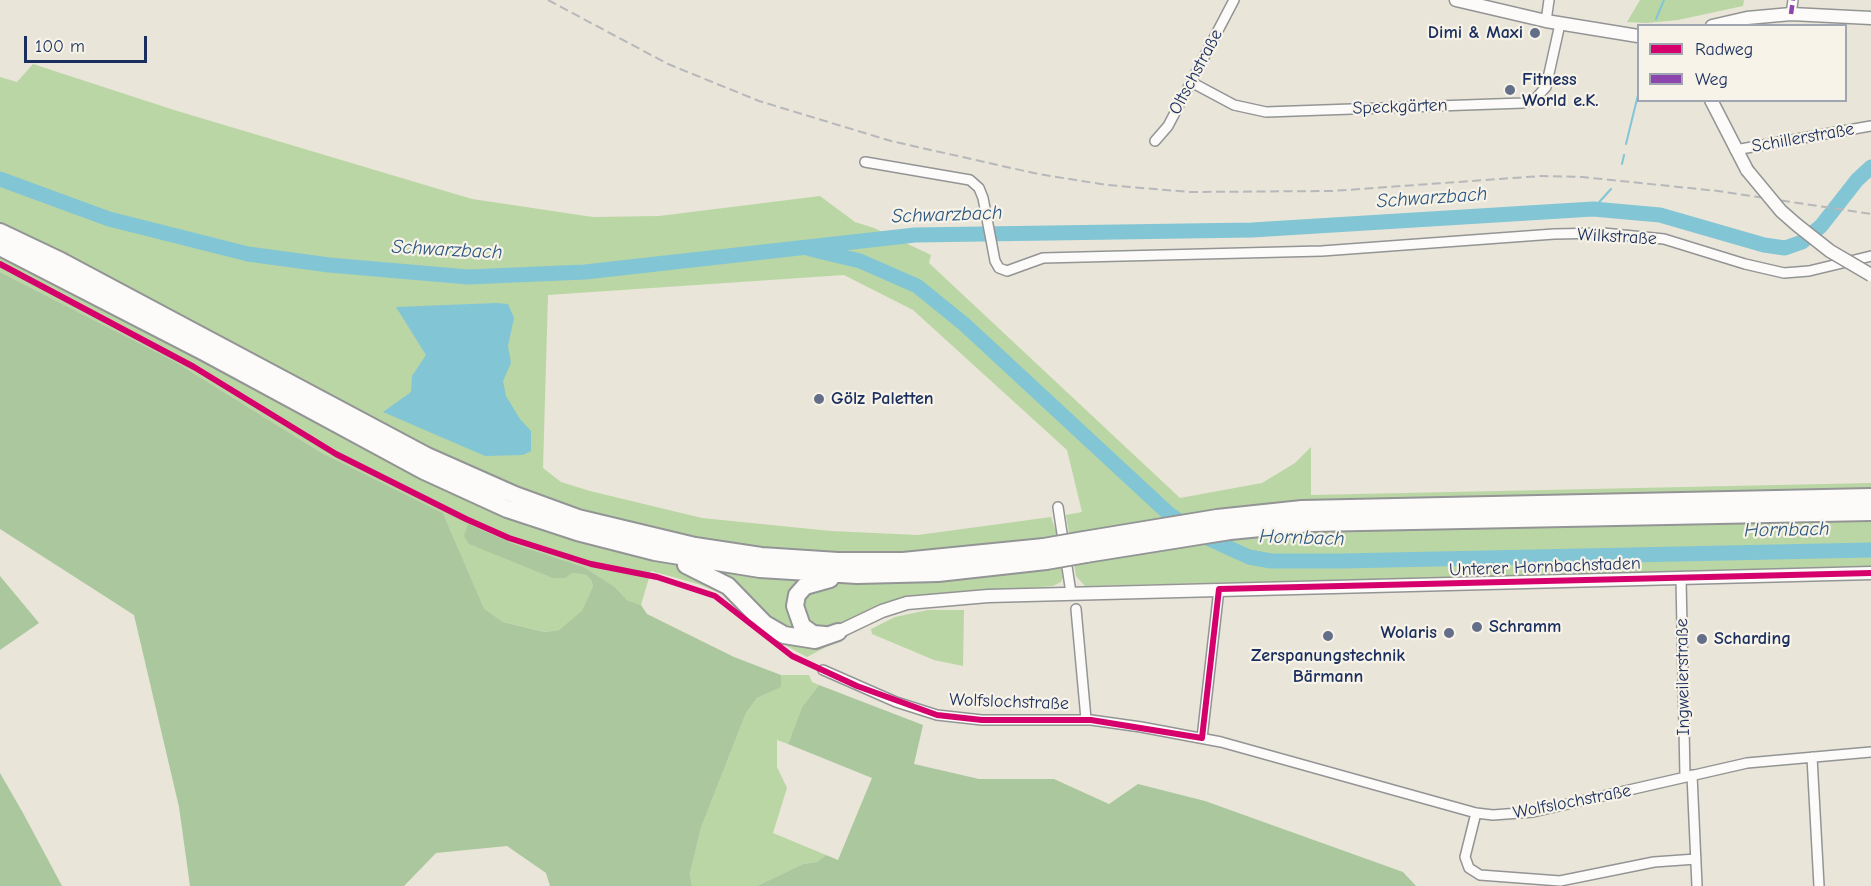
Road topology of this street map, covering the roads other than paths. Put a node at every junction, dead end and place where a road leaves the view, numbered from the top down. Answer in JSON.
{"nodes":[{"id":1,"x":1234,"y":0,"type":"edge"},
{"id":2,"x":1456,"y":0,"type":"edge"},
{"id":3,"x":1549,"y":0,"type":"edge"},
{"id":4,"x":1793,"y":0,"type":"edge"},
{"id":5,"x":1791,"y":14,"type":"junction"},
{"id":6,"x":1871,"y":18,"type":"edge"},
{"id":7,"x":1546,"y":21,"type":"junction"},
{"id":8,"x":1560,"y":24,"type":"junction"},
{"id":9,"x":1721,"y":24,"type":"edge"},
{"id":10,"x":1637,"y":36,"type":"edge"},
{"id":11,"x":1191,"y":82,"type":"junction"},
{"id":12,"x":1712,"y":102,"type":"edge"},
{"id":13,"x":1871,"y":126,"type":"edge"},
{"id":14,"x":1155,"y":141,"type":"dead end"},
{"id":15,"x":1735,"y":150,"type":"junction"},
{"id":16,"x":865,"y":162,"type":"dead end"},
{"id":17,"x":0,"y":232,"type":"edge"},
{"id":18,"x":0,"y":247,"type":"edge"},
{"id":19,"x":1871,"y":256,"type":"edge"},
{"id":20,"x":1871,"y":275,"type":"edge"},
{"id":21,"x":1871,"y":497,"type":"edge"},
{"id":22,"x":1058,"y":507,"type":"dead end"},
{"id":23,"x":1871,"y":512,"type":"edge"},
{"id":24,"x":1085,"y":547,"type":"junction"},
{"id":25,"x":655,"y":552,"type":"junction"},
{"id":26,"x":1045,"y":554,"type":"junction"},
{"id":27,"x":1871,"y":573,"type":"edge"},
{"id":28,"x":857,"y":575,"type":"junction"},
{"id":29,"x":1681,"y":578,"type":"junction"},
{"id":30,"x":1219,"y":589,"type":"junction"},
{"id":31,"x":1071,"y":593,"type":"junction"},
{"id":32,"x":1076,"y":609,"type":"dead end"},
{"id":33,"x":838,"y":632,"type":"junction"},
{"id":34,"x":823,"y":670,"type":"dead end"},
{"id":35,"x":1086,"y":719,"type":"junction"},
{"id":36,"x":1202,"y":738,"type":"junction"},
{"id":37,"x":1871,"y":752,"type":"edge"},
{"id":38,"x":1812,"y":756,"type":"junction"},
{"id":39,"x":1688,"y":776,"type":"junction"},
{"id":40,"x":1476,"y":813,"type":"junction"},
{"id":41,"x":1696,"y":859,"type":"junction"},
{"id":42,"x":1560,"y":884,"type":"edge"},
{"id":43,"x":1697,"y":886,"type":"edge"},
{"id":44,"x":1819,"y":886,"type":"edge"}],
"edges":[{"from":1,"to":11,"type":"street","name":"Oltschstraße"},
{"from":2,"to":7,"type":"street"},
{"from":3,"to":7,"type":"street"},
{"from":4,"to":5,"type":"street"},
{"from":5,"to":6,"type":"street"},
{"from":5,"to":9,"type":"street"},
{"from":7,"to":8,"type":"street"},
{"from":8,"to":10,"type":"street"},
{"from":8,"to":11,"type":"street","name":"Speckgärten"},
{"from":11,"to":14,"type":"street","name":"Oltschstraße"},
{"from":12,"to":15,"type":"street"},
{"from":13,"to":15,"type":"street","name":"Schillerstraße"},
{"from":15,"to":20,"type":"street","bridge":true},
{"from":16,"to":19,"type":"street","name":"Wilkstraße"},
{"from":17,"to":26,"type":"highway"},
{"from":18,"to":25,"type":"highway"},
{"from":21,"to":24,"type":"highway"},
{"from":22,"to":31,"type":"street"},
{"from":23,"to":24,"type":"highway"},
{"from":24,"to":26,"type":"highway","bridge":true},
{"from":25,"to":28,"type":"highway"},
{"from":25,"to":33,"type":"highway"},
{"from":26,"to":28,"type":"highway"},
{"from":27,"to":29,"type":"street","name":"Unterer Hornbachstaden"},
{"from":28,"to":33,"type":"highway"},
{"from":29,"to":30,"type":"street","name":"Unterer Hornbachstaden"},
{"from":29,"to":39,"type":"street","name":"Ingweilerstraße"},
{"from":30,"to":31,"type":"street","name":"Unterer Hornbachstaden"},
{"from":30,"to":36,"type":"street"},
{"from":31,"to":33,"type":"street","name":"Unterer Hornbachstaden"},
{"from":32,"to":35,"type":"street"},
{"from":34,"to":35,"type":"street","name":"Wolfslochstraße"},
{"from":35,"to":36,"type":"street","name":"Wolfslochstraße"},
{"from":36,"to":40,"type":"street","name":"Wolfslochstraße"},
{"from":37,"to":38,"type":"street","name":"Wolfslochstraße"},
{"from":38,"to":39,"type":"street","name":"Wolfslochstraße"},
{"from":38,"to":44,"type":"street"},
{"from":39,"to":40,"type":"street","name":"Wolfslochstraße"},
{"from":39,"to":41,"type":"street","name":"Ingweilerstraße"},
{"from":40,"to":42,"type":"street"},
{"from":41,"to":42,"type":"street"},
{"from":41,"to":43,"type":"street","name":"Ingweilerstraße"}]}
